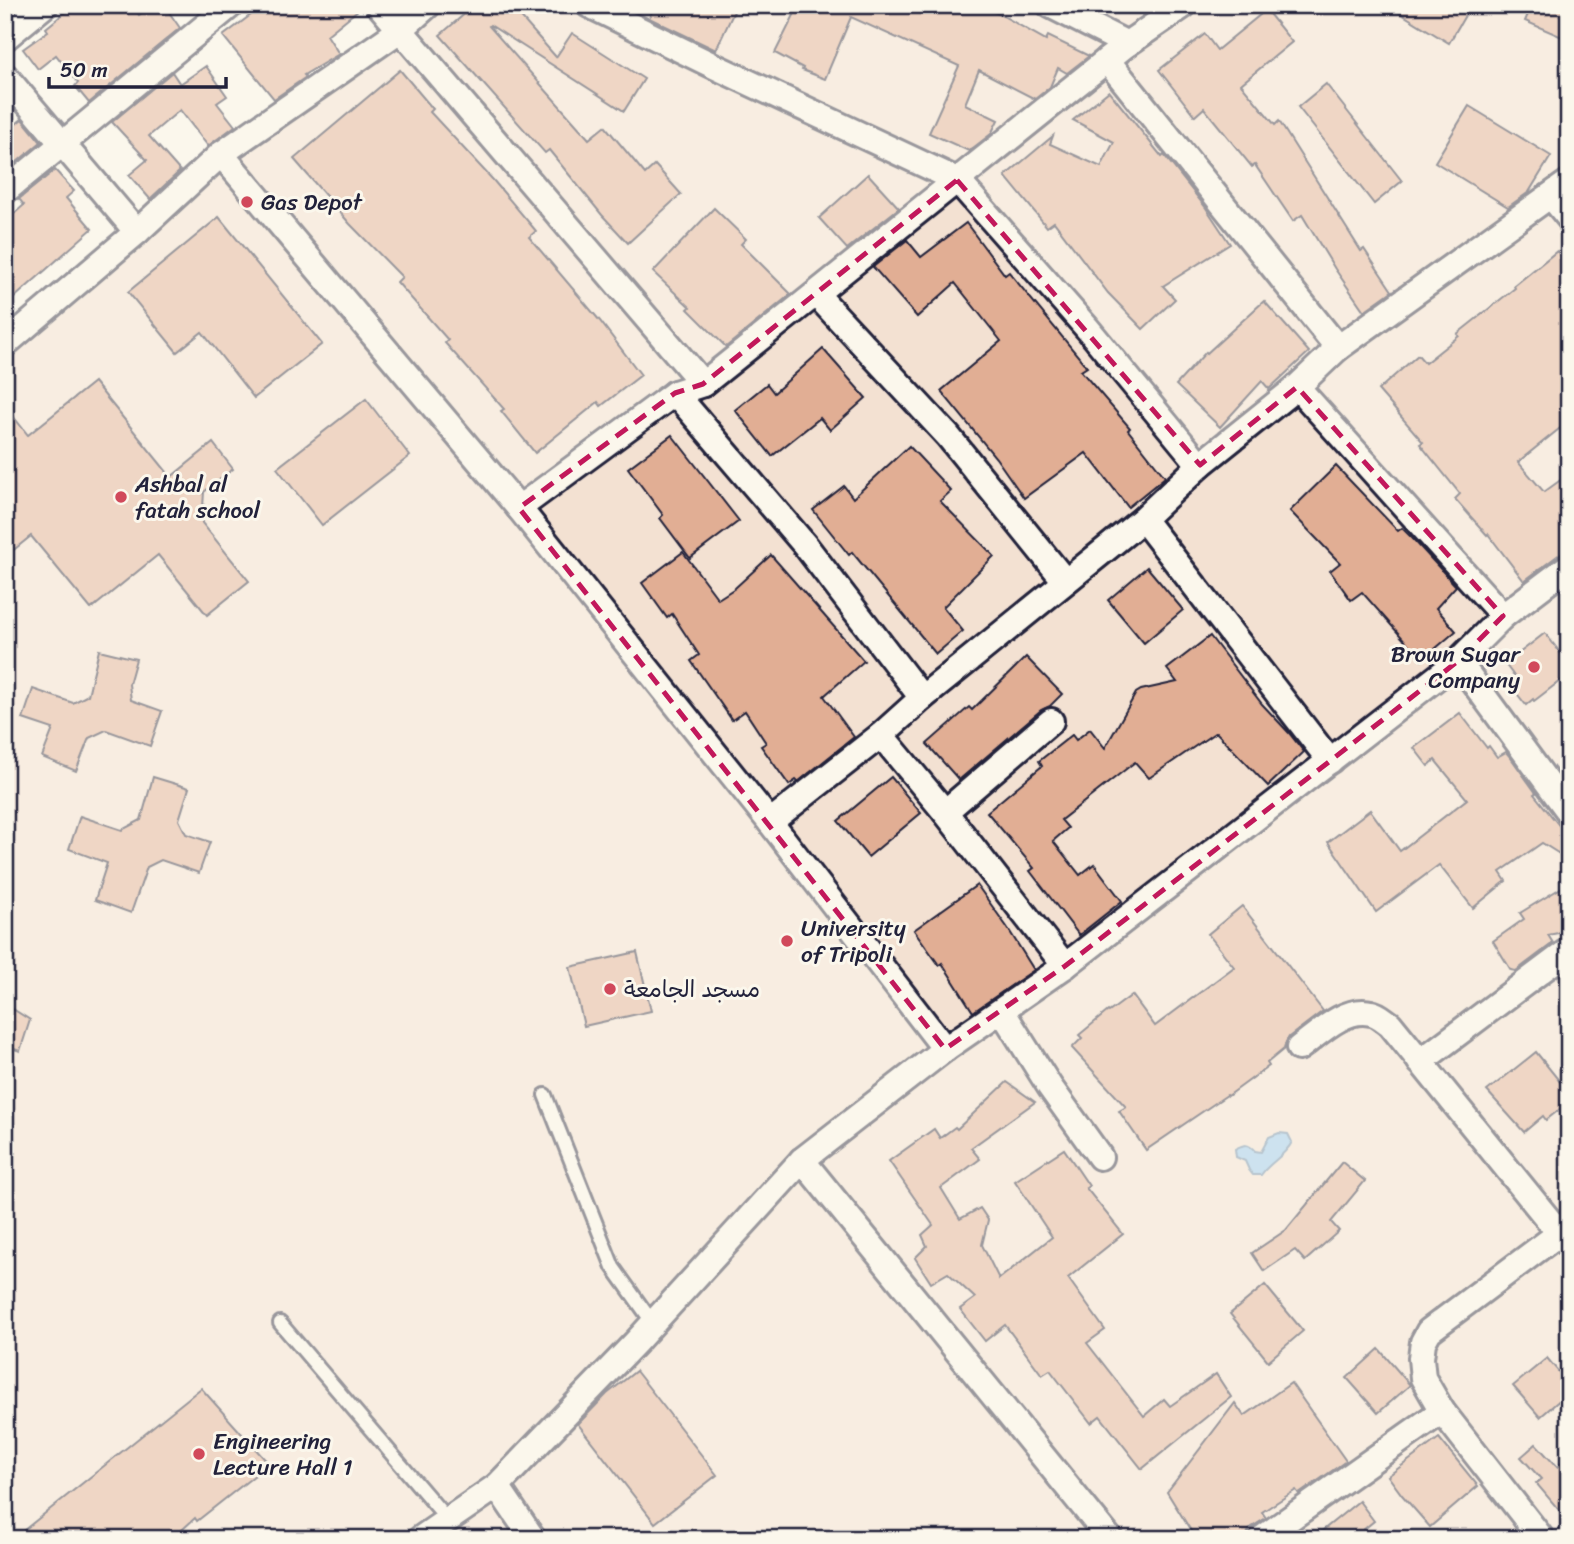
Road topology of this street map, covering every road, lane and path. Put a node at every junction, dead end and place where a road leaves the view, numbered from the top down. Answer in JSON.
{"nodes":[{"id":1,"x":45,"y":5,"type":"edge"},
{"id":2,"x":231,"y":5,"type":"edge"},
{"id":3,"x":379,"y":5,"type":"edge"},
{"id":4,"x":428,"y":5,"type":"edge"},
{"id":5,"x":589,"y":5,"type":"edge"},
{"id":6,"x":1050,"y":5,"type":"edge"},
{"id":7,"x":1184,"y":5,"type":"edge"},
{"id":8,"x":400,"y":30,"type":"junction"},
{"id":9,"x":5,"y":38,"type":"edge"},
{"id":10,"x":1127,"y":44,"type":"junction"},
{"id":11,"x":1107,"y":60,"type":"junction"},
{"id":12,"x":5,"y":76,"type":"edge"},
{"id":13,"x":63,"y":144,"type":"junction"},
{"id":14,"x":221,"y":154,"type":"junction"},
{"id":15,"x":957,"y":180,"type":"junction"},
{"id":16,"x":1560,"y":189,"type":"edge"},
{"id":17,"x":5,"y":191,"type":"edge"},
{"id":18,"x":1569,"y":218,"type":"edge"},
{"id":19,"x":136,"y":232,"type":"junction"},
{"id":20,"x":816,"y":294,"type":"junction"},
{"id":21,"x":5,"y":344,"type":"edge"},
{"id":22,"x":1338,"y":348,"type":"junction"},
{"id":23,"x":703,"y":384,"type":"junction"},
{"id":24,"x":1297,"y":387,"type":"junction"},
{"id":25,"x":675,"y":393,"type":"junction"},
{"id":26,"x":1200,"y":465,"type":"junction"},
{"id":27,"x":519,"y":508,"type":"junction"},
{"id":28,"x":1143,"y":519,"type":"junction"},
{"id":29,"x":1569,"y":566,"type":"edge"},
{"id":30,"x":1065,"y":580,"type":"junction"},
{"id":31,"x":1503,"y":616,"type":"junction"},
{"id":32,"x":1458,"y":661,"type":"junction"},
{"id":33,"x":922,"y":698,"type":"junction"},
{"id":34,"x":1051,"y":721,"type":"dead end"},
{"id":35,"x":881,"y":735,"type":"junction"},
{"id":36,"x":1330,"y":761,"type":"junction"},
{"id":37,"x":1564,"y":796,"type":"edge"},
{"id":38,"x":945,"y":812,"type":"junction"},
{"id":39,"x":770,"y":822,"type":"junction"},
{"id":40,"x":1569,"y":950,"type":"edge"},
{"id":41,"x":1065,"y":966,"type":"junction"},
{"id":42,"x":1002,"y":1011,"type":"junction"},
{"id":43,"x":1299,"y":1048,"type":"dead end"},
{"id":44,"x":945,"y":1049,"type":"junction"},
{"id":45,"x":1420,"y":1062,"type":"junction"},
{"id":46,"x":545,"y":1095,"type":"dead end"},
{"id":47,"x":1100,"y":1157,"type":"dead end"},
{"id":48,"x":802,"y":1160,"type":"junction"},
{"id":49,"x":1566,"y":1235,"type":"edge"},
{"id":50,"x":280,"y":1323,"type":"dead end"},
{"id":51,"x":653,"y":1323,"type":"junction"},
{"id":52,"x":1442,"y":1411,"type":"junction"},
{"id":53,"x":497,"y":1486,"type":"junction"},
{"id":54,"x":448,"y":1520,"type":"junction"},
{"id":55,"x":420,"y":1539,"type":"edge"},
{"id":56,"x":533,"y":1539,"type":"edge"},
{"id":57,"x":1110,"y":1539,"type":"edge"},
{"id":58,"x":1261,"y":1539,"type":"edge"},
{"id":59,"x":1542,"y":1539,"type":"edge"}],
"edges":[{"from":1,"to":9,"type":"street"},
{"from":2,"to":13,"type":"street"},
{"from":3,"to":8,"type":"street"},
{"from":4,"to":8,"type":"street"},
{"from":5,"to":15,"type":"street"},
{"from":6,"to":10,"type":"street"},
{"from":7,"to":10,"type":"street"},
{"from":8,"to":14,"type":"street"},
{"from":8,"to":23,"type":"street"},
{"from":10,"to":11,"type":"street"},
{"from":11,"to":15,"type":"street"},
{"from":11,"to":22,"type":"street"},
{"from":12,"to":13,"type":"street"},
{"from":13,"to":17,"type":"street"},
{"from":13,"to":19,"type":"street"},
{"from":14,"to":19,"type":"street"},
{"from":14,"to":27,"type":"street"},
{"from":15,"to":20,"type":"street"},
{"from":15,"to":26,"type":"street"},
{"from":16,"to":18,"type":"street"},
{"from":16,"to":22,"type":"street"},
{"from":19,"to":21,"type":"street"},
{"from":20,"to":23,"type":"street"},
{"from":20,"to":30,"type":"street"},
{"from":22,"to":24,"type":"street"},
{"from":23,"to":25,"type":"street"},
{"from":24,"to":26,"type":"street"},
{"from":24,"to":31,"type":"street"},
{"from":25,"to":27,"type":"street"},
{"from":25,"to":33,"type":"street"},
{"from":26,"to":28,"type":"street"},
{"from":27,"to":39,"type":"street"},
{"from":28,"to":30,"type":"street"},
{"from":28,"to":36,"type":"street"},
{"from":29,"to":31,"type":"street"},
{"from":30,"to":33,"type":"street"},
{"from":31,"to":32,"type":"street"},
{"from":32,"to":36,"type":"street"},
{"from":32,"to":37,"type":"street"},
{"from":33,"to":35,"type":"street"},
{"from":34,"to":38,"type":"street"},
{"from":35,"to":38,"type":"street"},
{"from":35,"to":39,"type":"street"},
{"from":36,"to":41,"type":"street"},
{"from":38,"to":41,"type":"street"},
{"from":39,"to":44,"type":"street"},
{"from":40,"to":45,"type":"street"},
{"from":41,"to":42,"type":"street"},
{"from":42,"to":44,"type":"street"},
{"from":42,"to":47,"type":"street"},
{"from":43,"to":45,"type":"street"},
{"from":44,"to":48,"type":"street"},
{"from":45,"to":49,"type":"street"},
{"from":46,"to":51,"type":"lane"},
{"from":48,"to":51,"type":"street"},
{"from":48,"to":57,"type":"street"},
{"from":49,"to":52,"type":"street"},
{"from":50,"to":54,"type":"lane"},
{"from":51,"to":53,"type":"street"},
{"from":52,"to":58,"type":"street"},
{"from":52,"to":59,"type":"street"},
{"from":53,"to":54,"type":"street"},
{"from":53,"to":56,"type":"street"},
{"from":54,"to":55,"type":"street"}]}
